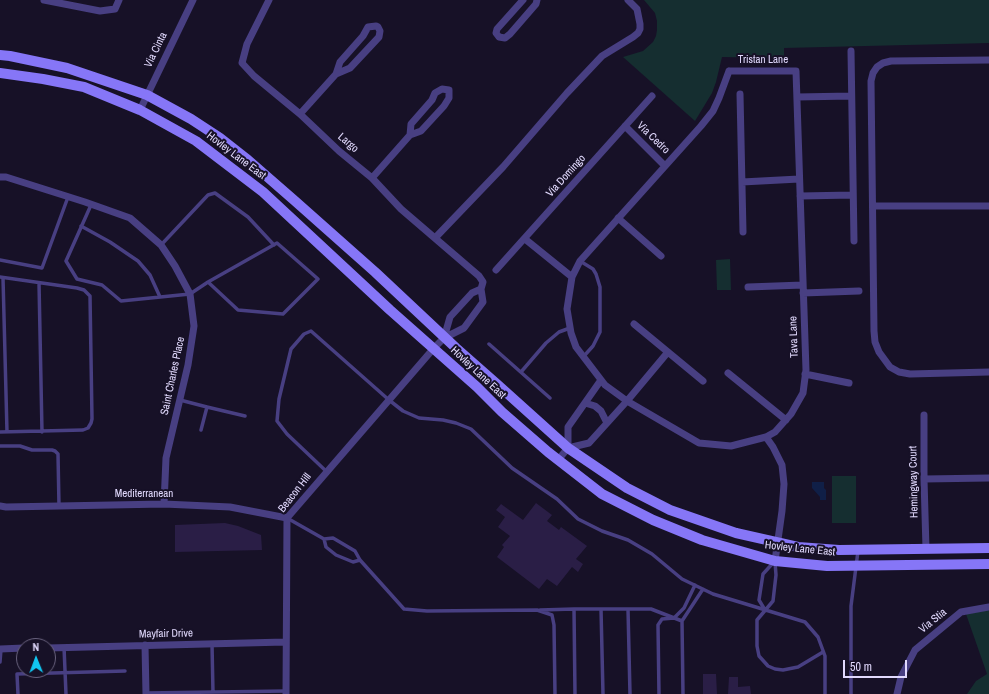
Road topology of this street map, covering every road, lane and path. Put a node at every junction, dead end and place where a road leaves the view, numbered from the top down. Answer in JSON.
{"nodes":[{"id":1,"x":44,"y":0,"type":"edge"},
{"id":2,"x":119,"y":0,"type":"edge"},
{"id":3,"x":192,"y":0,"type":"edge"},
{"id":4,"x":269,"y":0,"type":"edge"},
{"id":5,"x":523,"y":0,"type":"edge"},
{"id":6,"x":537,"y":0,"type":"edge"},
{"id":7,"x":628,"y":0,"type":"edge"},
{"id":8,"x":851,"y":52,"type":"dead end"},
{"id":9,"x":0,"y":56,"type":"edge"},
{"id":10,"x":989,"y":60,"type":"edge"},
{"id":11,"x":729,"y":71,"type":"joint"},
{"id":12,"x":796,"y":71,"type":"joint"},
{"id":13,"x":0,"y":73,"type":"edge"},
{"id":14,"x":336,"y":74,"type":"junction"},
{"id":15,"x":147,"y":94,"type":"junction"},
{"id":16,"x":740,"y":94,"type":"dead end"},
{"id":17,"x":652,"y":96,"type":"dead end"},
{"id":18,"x":797,"y":96,"type":"junction"},
{"id":19,"x":852,"y":96,"type":"junction"},
{"id":20,"x":140,"y":110,"type":"junction"},
{"id":21,"x":300,"y":114,"type":"junction"},
{"id":22,"x":625,"y":126,"type":"junction"},
{"id":23,"x":410,"y":135,"type":"junction"},
{"id":24,"x":665,"y":166,"type":"junction"},
{"id":25,"x":0,"y":177,"type":"edge"},
{"id":26,"x":372,"y":178,"type":"junction"},
{"id":27,"x":799,"y":179,"type":"junction"},
{"id":28,"x":742,"y":182,"type":"junction"},
{"id":29,"x":853,"y":195,"type":"junction"},
{"id":30,"x":68,"y":196,"type":"junction"},
{"id":31,"x":800,"y":196,"type":"junction"},
{"id":32,"x":91,"y":205,"type":"junction"},
{"id":33,"x":873,"y":206,"type":"junction"},
{"id":34,"x":989,"y":206,"type":"edge"},
{"id":35,"x":618,"y":218,"type":"junction"},
{"id":36,"x":82,"y":226,"type":"junction"},
{"id":37,"x":743,"y":232,"type":"dead end"},
{"id":38,"x":435,"y":238,"type":"junction"},
{"id":39,"x":525,"y":239,"type":"junction"},
{"id":40,"x":854,"y":240,"type":"dead end"},
{"id":41,"x":161,"y":245,"type":"junction"},
{"id":42,"x":274,"y":245,"type":"junction"},
{"id":43,"x":661,"y":256,"type":"dead end"},
{"id":44,"x":0,"y":260,"type":"edge"},
{"id":45,"x":580,"y":261,"type":"junction"},
{"id":46,"x":496,"y":270,"type":"dead end"},
{"id":47,"x":572,"y":277,"type":"junction"},
{"id":48,"x":1,"y":278,"type":"edge"},
{"id":49,"x":208,"y":282,"type":"junction"},
{"id":50,"x":39,"y":283,"type":"junction"},
{"id":51,"x":748,"y":287,"type":"dead end"},
{"id":52,"x":482,"y":289,"type":"junction"},
{"id":53,"x":803,"y":289,"type":"junction"},
{"id":54,"x":859,"y":291,"type":"dead end"},
{"id":55,"x":190,"y":294,"type":"junction"},
{"id":56,"x":160,"y":297,"type":"junction"},
{"id":57,"x":634,"y":324,"type":"dead end"},
{"id":58,"x":570,"y":328,"type":"junction"},
{"id":59,"x":444,"y":338,"type":"junction"},
{"id":60,"x":489,"y":344,"type":"dead end"},
{"id":61,"x":434,"y":348,"type":"junction"},
{"id":62,"x":668,"y":352,"type":"junction"},
{"id":63,"x":583,"y":357,"type":"junction"},
{"id":64,"x":521,"y":372,"type":"junction"},
{"id":65,"x":989,"y":372,"type":"edge"},
{"id":66,"x":728,"y":373,"type":"dead end"},
{"id":67,"x":806,"y":374,"type":"junction"},
{"id":68,"x":601,"y":380,"type":"junction"},
{"id":69,"x":703,"y":381,"type":"dead end"},
{"id":70,"x":849,"y":383,"type":"dead end"},
{"id":71,"x":550,"y":398,"type":"dead end"},
{"id":72,"x":180,"y":400,"type":"junction"},
{"id":73,"x":389,"y":400,"type":"junction"},
{"id":74,"x":627,"y":401,"type":"junction"},
{"id":75,"x":585,"y":403,"type":"junction"},
{"id":76,"x":208,"y":408,"type":"junction"},
{"id":77,"x":924,"y":415,"type":"dead end"},
{"id":78,"x":245,"y":416,"type":"dead end"},
{"id":79,"x":786,"y":420,"type":"junction"},
{"id":80,"x":607,"y":423,"type":"junction"},
{"id":81,"x":201,"y":430,"type":"dead end"},
{"id":82,"x":0,"y":432,"type":"edge"},
{"id":83,"x":7,"y":432,"type":"junction"},
{"id":84,"x":42,"y":432,"type":"junction"},
{"id":85,"x":766,"y":437,"type":"junction"},
{"id":86,"x":0,"y":446,"type":"edge"},
{"id":87,"x":568,"y":448,"type":"junction"},
{"id":88,"x":558,"y":460,"type":"junction"},
{"id":89,"x":327,"y":472,"type":"junction"},
{"id":90,"x":989,"y":478,"type":"edge"},
{"id":91,"x":924,"y":479,"type":"junction"},
{"id":92,"x":164,"y":504,"type":"junction"},
{"id":93,"x":0,"y":506,"type":"edge"},
{"id":94,"x":60,"y":506,"type":"junction"},
{"id":95,"x":287,"y":518,"type":"junction"},
{"id":96,"x":324,"y":539,"type":"junction"},
{"id":97,"x":777,"y":543,"type":"junction"},
{"id":98,"x":989,"y":548,"type":"edge"},
{"id":99,"x":926,"y":549,"type":"junction"},
{"id":100,"x":858,"y":550,"type":"junction"},
{"id":101,"x":360,"y":560,"type":"junction"},
{"id":102,"x":775,"y":561,"type":"junction"},
{"id":103,"x":989,"y":564,"type":"edge"},
{"id":104,"x":857,"y":566,"type":"junction"},
{"id":105,"x":696,"y":585,"type":"junction"},
{"id":106,"x":703,"y":588,"type":"junction"},
{"id":107,"x":989,"y":607,"type":"edge"},
{"id":108,"x":574,"y":609,"type":"junction"},
{"id":109,"x":601,"y":609,"type":"junction"},
{"id":110,"x":628,"y":609,"type":"junction"},
{"id":111,"x":537,"y":610,"type":"junction"},
{"id":112,"x":765,"y":610,"type":"junction"},
{"id":113,"x":674,"y":618,"type":"junction"},
{"id":114,"x":682,"y":621,"type":"junction"},
{"id":115,"x":285,"y":642,"type":"junction"},
{"id":116,"x":212,"y":644,"type":"junction"},
{"id":117,"x":145,"y":645,"type":"junction"},
{"id":118,"x":64,"y":647,"type":"junction"},
{"id":119,"x":16,"y":648,"type":"edge"},
{"id":120,"x":56,"y":648,"type":"edge"},
{"id":121,"x":0,"y":649,"type":"edge"},
{"id":122,"x":824,"y":652,"type":"junction"},
{"id":123,"x":0,"y":662,"type":"edge"},
{"id":124,"x":125,"y":671,"type":"dead end"},
{"id":125,"x":65,"y":673,"type":"junction"},
{"id":126,"x":286,"y":692,"type":"edge"},
{"id":127,"x":213,"y":693,"type":"edge"},
{"id":128,"x":18,"y":694,"type":"edge"},
{"id":129,"x":66,"y":694,"type":"edge"},
{"id":130,"x":146,"y":694,"type":"edge"},
{"id":131,"x":555,"y":694,"type":"edge"},
{"id":132,"x":575,"y":694,"type":"edge"},
{"id":133,"x":603,"y":694,"type":"edge"},
{"id":134,"x":630,"y":694,"type":"edge"},
{"id":135,"x":659,"y":694,"type":"edge"},
{"id":136,"x":683,"y":694,"type":"edge"},
{"id":137,"x":825,"y":694,"type":"edge"},
{"id":138,"x":851,"y":694,"type":"edge"},
{"id":139,"x":897,"y":694,"type":"edge"}],
"edges":[{"from":1,"to":2,"type":"street"},
{"from":3,"to":15,"type":"street","name":"Via Cinta"},
{"from":4,"to":21,"type":"street","name":"Largo"},
{"from":5,"to":6,"type":"street"},
{"from":7,"to":38,"type":"street"},
{"from":8,"to":19,"type":"street"},
{"from":9,"to":15,"type":"main road","name":"Hovley Lane East"},
{"from":10,"to":33,"type":"street"},
{"from":11,"to":12,"type":"street","name":"Tristan Lane"},
{"from":11,"to":24,"type":"street","name":"Tava Lane"},
{"from":12,"to":18,"type":"street","name":"Tava Lane"},
{"from":13,"to":20,"type":"main road","name":"Hovley Lane East"},
{"from":14,"to":14,"type":"street"},
{"from":14,"to":21,"type":"street"},
{"from":15,"to":20,"type":"street","name":"Via Cinta"},
{"from":15,"to":59,"type":"main road","name":"Hovley Lane East"},
{"from":16,"to":28,"type":"street"},
{"from":17,"to":22,"type":"street","name":"Via Domingo"},
{"from":18,"to":19,"type":"street"},
{"from":18,"to":27,"type":"street","name":"Tava Lane"},
{"from":19,"to":29,"type":"street"},
{"from":20,"to":61,"type":"main road","name":"Hovley Lane East"},
{"from":21,"to":26,"type":"street","name":"Largo"},
{"from":22,"to":24,"type":"street","name":"Via Cedro"},
{"from":22,"to":39,"type":"street","name":"Via Domingo"},
{"from":23,"to":23,"type":"street"},
{"from":23,"to":26,"type":"street"},
{"from":24,"to":35,"type":"street","name":"Tava Lane"},
{"from":25,"to":30,"type":"street","name":"Saint Charles Place"},
{"from":26,"to":38,"type":"street","name":"Largo"},
{"from":27,"to":28,"type":"street"},
{"from":27,"to":31,"type":"street","name":"Tava Lane"},
{"from":28,"to":37,"type":"street"},
{"from":29,"to":31,"type":"street"},
{"from":29,"to":40,"type":"street"},
{"from":30,"to":32,"type":"street","name":"Saint Charles Place"},
{"from":30,"to":44,"type":"lane"},
{"from":31,"to":53,"type":"street","name":"Tava Lane"},
{"from":32,"to":36,"type":"lane"},
{"from":32,"to":41,"type":"street","name":"Saint Charles Place"},
{"from":33,"to":34,"type":"street"},
{"from":33,"to":65,"type":"street"},
{"from":35,"to":43,"type":"street"},
{"from":35,"to":45,"type":"street","name":"Tava Lane"},
{"from":36,"to":56,"type":"lane"},
{"from":36,"to":56,"type":"lane"},
{"from":38,"to":52,"type":"street","name":"Largo"},
{"from":39,"to":46,"type":"street","name":"Via Domingo"},
{"from":39,"to":47,"type":"street"},
{"from":41,"to":42,"type":"lane"},
{"from":41,"to":55,"type":"street","name":"Saint Charles Place"},
{"from":42,"to":49,"type":"lane"},
{"from":42,"to":49,"type":"lane"},
{"from":45,"to":47,"type":"street","name":"Tava Lane"},
{"from":45,"to":63,"type":"lane"},
{"from":47,"to":58,"type":"street","name":"Tava Lane"},
{"from":48,"to":50,"type":"lane"},
{"from":48,"to":83,"type":"lane"},
{"from":49,"to":55,"type":"lane"},
{"from":50,"to":84,"type":"lane"},
{"from":50,"to":84,"type":"lane"},
{"from":51,"to":53,"type":"street"},
{"from":52,"to":59,"type":"street"},
{"from":52,"to":59,"type":"street"},
{"from":53,"to":54,"type":"street"},
{"from":53,"to":67,"type":"street","name":"Tava Lane"},
{"from":55,"to":56,"type":"lane"},
{"from":55,"to":72,"type":"street","name":"Saint Charles Place"},
{"from":57,"to":62,"type":"street"},
{"from":58,"to":63,"type":"street","name":"Tava Lane"},
{"from":58,"to":64,"type":"lane"},
{"from":59,"to":61,"type":"street"},
{"from":59,"to":87,"type":"main road","name":"Hovley Lane East"},
{"from":60,"to":64,"type":"lane"},
{"from":61,"to":73,"type":"street","name":"Beacon Hill"},
{"from":61,"to":88,"type":"main road","name":"Hovley Lane East"},
{"from":62,"to":69,"type":"street"},
{"from":62,"to":74,"type":"street"},
{"from":63,"to":68,"type":"street","name":"Tava Lane"},
{"from":64,"to":71,"type":"lane"},
{"from":66,"to":79,"type":"street"},
{"from":67,"to":70,"type":"street"},
{"from":67,"to":79,"type":"street","name":"Tava Lane"},
{"from":68,"to":74,"type":"street","name":"Tava Lane"},
{"from":68,"to":75,"type":"street"},
{"from":72,"to":76,"type":"lane"},
{"from":72,"to":92,"type":"street","name":"Saint Charles Place"},
{"from":73,"to":89,"type":"street","name":"Beacon Hill"},
{"from":73,"to":89,"type":"lane"},
{"from":73,"to":105,"type":"lane"},
{"from":74,"to":80,"type":"street"},
{"from":74,"to":85,"type":"street","name":"Tava Lane"},
{"from":75,"to":80,"type":"street"},
{"from":75,"to":87,"type":"street"},
{"from":76,"to":78,"type":"lane"},
{"from":76,"to":81,"type":"lane"},
{"from":77,"to":91,"type":"street","name":"Hemingway Court"},
{"from":79,"to":85,"type":"street","name":"Tava Lane"},
{"from":80,"to":87,"type":"street"},
{"from":82,"to":83,"type":"lane"},
{"from":83,"to":84,"type":"lane"},
{"from":85,"to":97,"type":"street"},
{"from":86,"to":94,"type":"lane"},
{"from":87,"to":88,"type":"street"},
{"from":87,"to":97,"type":"main road","name":"Hovley Lane East"},
{"from":88,"to":102,"type":"main road","name":"Hovley Lane East"},
{"from":89,"to":95,"type":"street","name":"Beacon Hill"},
{"from":90,"to":91,"type":"street"},
{"from":91,"to":99,"type":"street","name":"Hemingway Court"},
{"from":92,"to":94,"type":"street","name":"Mediterranean"},
{"from":92,"to":95,"type":"street","name":"Mediterranean"},
{"from":93,"to":94,"type":"street","name":"Mediterranean"},
{"from":95,"to":96,"type":"lane"},
{"from":95,"to":115,"type":"street","name":"Beacon Hill"},
{"from":96,"to":101,"type":"lane"},
{"from":96,"to":101,"type":"lane"},
{"from":97,"to":100,"type":"main road","name":"Hovley Lane East"},
{"from":97,"to":102,"type":"street"},
{"from":98,"to":99,"type":"main road","name":"Hovley Lane East"},
{"from":99,"to":100,"type":"main road","name":"Hovley Lane East"},
{"from":100,"to":104,"type":"lane"},
{"from":101,"to":111,"type":"lane"},
{"from":102,"to":104,"type":"main road","name":"Hovley Lane East"},
{"from":102,"to":112,"type":"lane"},
{"from":102,"to":112,"type":"lane"},
{"from":103,"to":104,"type":"main road","name":"Hovley Lane East"},
{"from":104,"to":138,"type":"lane"},
{"from":105,"to":106,"type":"lane"},
{"from":105,"to":113,"type":"lane"},
{"from":106,"to":112,"type":"lane"},
{"from":106,"to":114,"type":"lane"},
{"from":107,"to":139,"type":"street","name":"Via Stia"},
{"from":108,"to":109,"type":"lane"},
{"from":108,"to":111,"type":"lane"},
{"from":108,"to":132,"type":"lane"},
{"from":109,"to":110,"type":"lane"},
{"from":109,"to":133,"type":"lane"},
{"from":110,"to":113,"type":"lane"},
{"from":110,"to":134,"type":"lane"},
{"from":111,"to":131,"type":"lane"},
{"from":112,"to":122,"type":"lane"},
{"from":112,"to":122,"type":"lane"},
{"from":113,"to":114,"type":"lane"},
{"from":113,"to":135,"type":"lane"},
{"from":114,"to":136,"type":"lane"},
{"from":115,"to":116,"type":"street","name":"Mayfair Drive"},
{"from":115,"to":126,"type":"street","name":"Beacon Hill"},
{"from":116,"to":117,"type":"street","name":"Mayfair Drive"},
{"from":116,"to":127,"type":"lane"},
{"from":117,"to":118,"type":"street","name":"Mayfair Drive"},
{"from":117,"to":130,"type":"street"},
{"from":118,"to":120,"type":"street","name":"Mayfair Drive"},
{"from":118,"to":125,"type":"lane"},
{"from":119,"to":121,"type":"street"},
{"from":121,"to":123,"type":"lane"},
{"from":122,"to":137,"type":"lane"},
{"from":124,"to":125,"type":"lane"},
{"from":125,"to":128,"type":"lane"},
{"from":125,"to":129,"type":"lane"},
{"from":126,"to":127,"type":"lane"},
{"from":127,"to":130,"type":"lane"}]}
